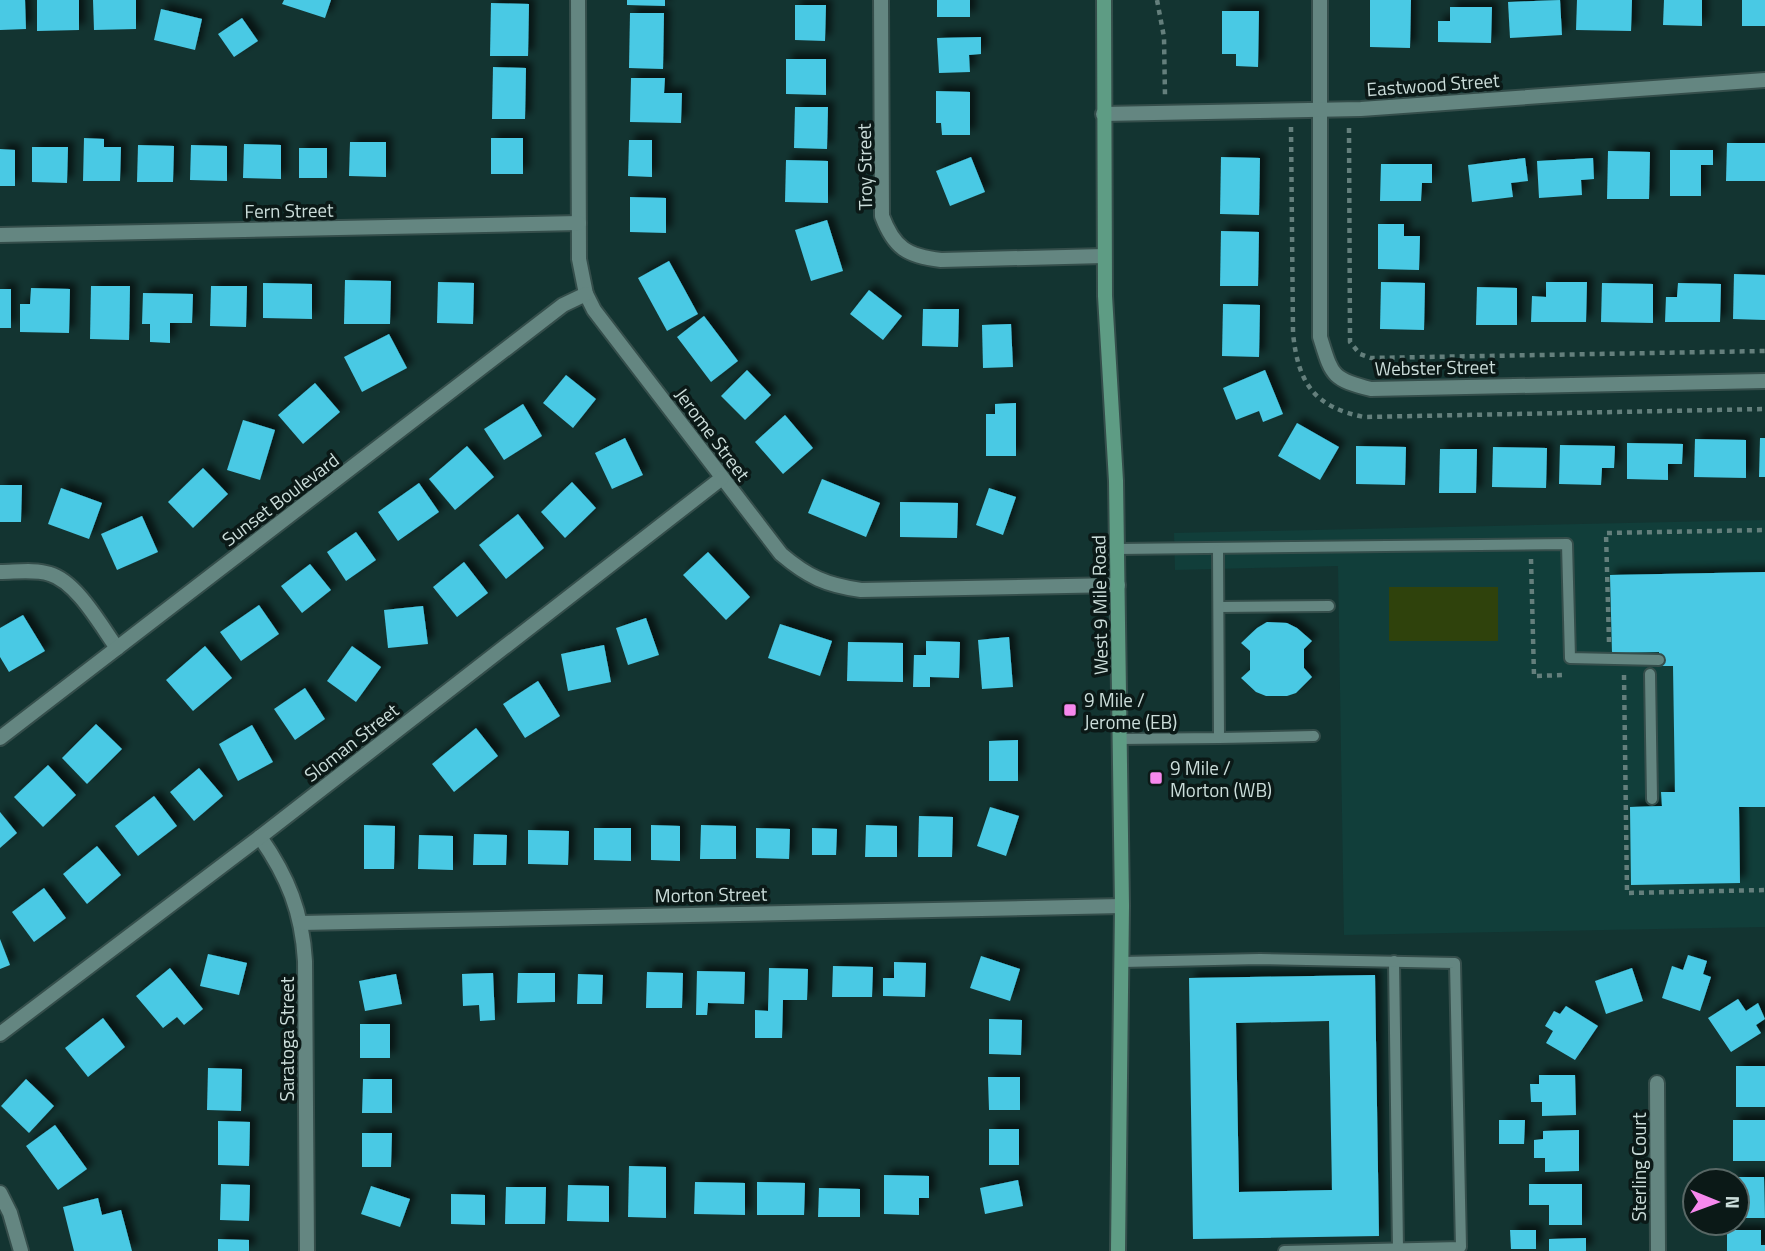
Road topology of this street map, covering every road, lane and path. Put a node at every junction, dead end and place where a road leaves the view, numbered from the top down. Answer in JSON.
{"nodes":[{"id":1,"x":578,"y":0,"type":"edge"},
{"id":2,"x":881,"y":0,"type":"edge"},
{"id":3,"x":1104,"y":0,"type":"edge"},
{"id":4,"x":1157,"y":0,"type":"edge"},
{"id":5,"x":1320,"y":0,"type":"edge"},
{"id":6,"x":1765,"y":79,"type":"edge"},
{"id":7,"x":1166,"y":95,"type":"dead end"},
{"id":8,"x":1320,"y":110,"type":"junction"},
{"id":9,"x":1103,"y":114,"type":"junction"},
{"id":10,"x":1291,"y":127,"type":"dead end"},
{"id":11,"x":1349,"y":127,"type":"dead end"},
{"id":12,"x":579,"y":223,"type":"junction"},
{"id":13,"x":0,"y":235,"type":"edge"},
{"id":14,"x":1104,"y":256,"type":"junction"},
{"id":15,"x":586,"y":294,"type":"junction"},
{"id":16,"x":1765,"y":351,"type":"edge"},
{"id":17,"x":1765,"y":381,"type":"edge"},
{"id":18,"x":1765,"y":409,"type":"edge"},
{"id":19,"x":722,"y":478,"type":"junction"},
{"id":20,"x":1765,"y":530,"type":"edge"},
{"id":21,"x":1117,"y":550,"type":"junction"},
{"id":22,"x":1218,"y":550,"type":"junction"},
{"id":23,"x":1518,"y":557,"type":"dead end"},
{"id":24,"x":0,"y":572,"type":"edge"},
{"id":25,"x":1118,"y":585,"type":"junction"},
{"id":26,"x":1329,"y":606,"type":"dead end"},
{"id":27,"x":1219,"y":607,"type":"junction"},
{"id":28,"x":117,"y":648,"type":"junction"},
{"id":29,"x":1609,"y":660,"type":"junction"},
{"id":30,"x":1659,"y":660,"type":"dead end"},
{"id":31,"x":1625,"y":674,"type":"junction"},
{"id":32,"x":1650,"y":674,"type":"joint"},
{"id":33,"x":1572,"y":675,"type":"dead end"},
{"id":34,"x":1314,"y":736,"type":"dead end"},
{"id":35,"x":0,"y":737,"type":"edge"},
{"id":36,"x":1219,"y":738,"type":"junction"},
{"id":37,"x":1119,"y":739,"type":"junction"},
{"id":38,"x":1652,"y":799,"type":"dead end"},
{"id":39,"x":260,"y":837,"type":"junction"},
{"id":40,"x":1765,"y":890,"type":"edge"},
{"id":41,"x":1122,"y":906,"type":"junction"},
{"id":42,"x":301,"y":923,"type":"junction"},
{"id":43,"x":1394,"y":961,"type":"junction"},
{"id":44,"x":1122,"y":962,"type":"junction"},
{"id":45,"x":0,"y":1034,"type":"edge"},
{"id":46,"x":1657,"y":1083,"type":"dead end"},
{"id":47,"x":0,"y":1193,"type":"edge"},
{"id":48,"x":1398,"y":1249,"type":"junction"},
{"id":49,"x":21,"y":1251,"type":"edge"},
{"id":50,"x":307,"y":1251,"type":"edge"},
{"id":51,"x":1118,"y":1251,"type":"edge"},
{"id":52,"x":1284,"y":1251,"type":"edge"},
{"id":53,"x":1658,"y":1251,"type":"edge"}],
"edges":[{"from":1,"to":12,"type":"street","name":"Jerome Street"},
{"from":2,"to":14,"type":"street","name":"Troy Street"},
{"from":3,"to":9,"type":"main road","name":"West 9 Mile Road"},
{"from":4,"to":7,"type":"path"},
{"from":5,"to":8,"type":"street","name":"Webster Street"},
{"from":6,"to":8,"type":"street","name":"Eastwood Street"},
{"from":8,"to":9,"type":"street","name":"Eastwood Street"},
{"from":8,"to":17,"type":"street","name":"Webster Street"},
{"from":9,"to":14,"type":"main road","name":"West 9 Mile Road"},
{"from":10,"to":18,"type":"path"},
{"from":11,"to":16,"type":"path"},
{"from":12,"to":13,"type":"street","name":"Fern Street"},
{"from":12,"to":15,"type":"street","name":"Jerome Street"},
{"from":14,"to":21,"type":"main road","name":"West 9 Mile Road"},
{"from":15,"to":19,"type":"street","name":"Jerome Street"},
{"from":15,"to":28,"type":"street","name":"Sunset Boulevard"},
{"from":19,"to":25,"type":"street","name":"Jerome Street"},
{"from":19,"to":39,"type":"street","name":"Sloman Street"},
{"from":20,"to":29,"type":"path"},
{"from":21,"to":22,"type":"lane"},
{"from":21,"to":25,"type":"main road","name":"West 9 Mile Road"},
{"from":22,"to":27,"type":"lane"},
{"from":22,"to":29,"type":"lane"},
{"from":23,"to":33,"type":"path"},
{"from":24,"to":28,"type":"street"},
{"from":25,"to":37,"type":"main road","name":"West 9 Mile Road"},
{"from":26,"to":27,"type":"lane"},
{"from":27,"to":36,"type":"lane"},
{"from":28,"to":35,"type":"street","name":"Sunset Boulevard"},
{"from":29,"to":30,"type":"lane"},
{"from":29,"to":31,"type":"path"},
{"from":31,"to":32,"type":"path"},
{"from":31,"to":40,"type":"path"},
{"from":32,"to":38,"type":"lane"},
{"from":34,"to":36,"type":"lane"},
{"from":36,"to":37,"type":"lane"},
{"from":37,"to":41,"type":"main road","name":"West 9 Mile Road"},
{"from":39,"to":42,"type":"street","name":"Saratoga Street"},
{"from":39,"to":45,"type":"street","name":"Sloman Street"},
{"from":41,"to":42,"type":"street","name":"Morton Street"},
{"from":41,"to":44,"type":"main road","name":"West 9 Mile Road"},
{"from":42,"to":50,"type":"street","name":"Saratoga Street"},
{"from":43,"to":44,"type":"lane"},
{"from":43,"to":48,"type":"lane"},
{"from":43,"to":48,"type":"lane"},
{"from":44,"to":51,"type":"main road","name":"West 9 Mile Road"},
{"from":46,"to":53,"type":"street","name":"Sterling Court"},
{"from":47,"to":49,"type":"street"},
{"from":48,"to":52,"type":"lane"}]}
